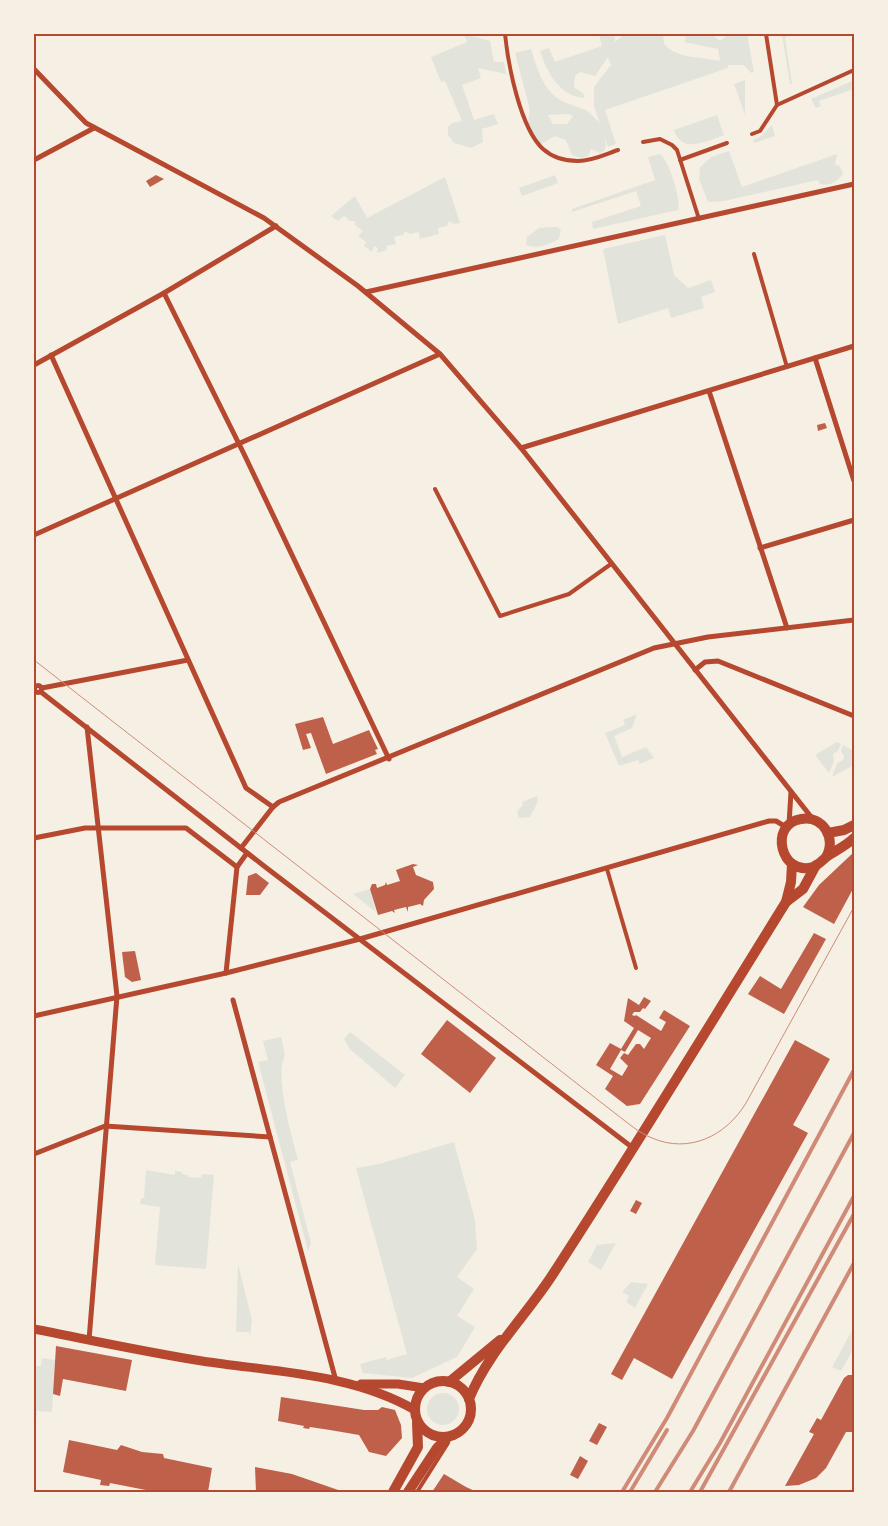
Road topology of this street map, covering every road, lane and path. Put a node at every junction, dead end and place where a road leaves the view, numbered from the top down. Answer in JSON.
{"nodes":[{"id":1,"x":505,"y":34,"type":"edge"},
{"id":2,"x":766,"y":34,"type":"edge"},
{"id":3,"x":34,"y":69,"type":"edge"},
{"id":4,"x":854,"y":70,"type":"edge"},
{"id":5,"x":777,"y":105,"type":"junction"},
{"id":6,"x":94,"y":128,"type":"junction"},
{"id":7,"x":752,"y":134,"type":"dead end"},
{"id":8,"x":643,"y":142,"type":"dead end"},
{"id":9,"x":726,"y":143,"type":"dead end"},
{"id":10,"x":618,"y":150,"type":"dead end"},
{"id":11,"x":34,"y":160,"type":"edge"},
{"id":12,"x":680,"y":160,"type":"junction"},
{"id":13,"x":854,"y":184,"type":"edge"},
{"id":14,"x":699,"y":219,"type":"junction"},
{"id":15,"x":276,"y":226,"type":"junction"},
{"id":16,"x":754,"y":254,"type":"dead end"},
{"id":17,"x":366,"y":292,"type":"junction"},
{"id":18,"x":164,"y":293,"type":"junction"},
{"id":19,"x":854,"y":346,"type":"edge"},
{"id":20,"x":440,"y":354,"type":"junction"},
{"id":21,"x":51,"y":355,"type":"junction"},
{"id":22,"x":815,"y":358,"type":"junction"},
{"id":23,"x":34,"y":365,"type":"edge"},
{"id":24,"x":787,"y":367,"type":"junction"},
{"id":25,"x":709,"y":391,"type":"junction"},
{"id":26,"x":239,"y":444,"type":"junction"},
{"id":27,"x":520,"y":448,"type":"junction"},
{"id":28,"x":854,"y":481,"type":"edge"},
{"id":29,"x":436,"y":489,"type":"dead end"},
{"id":30,"x":115,"y":499,"type":"junction"},
{"id":31,"x":854,"y":520,"type":"edge"},
{"id":32,"x":34,"y":535,"type":"edge"},
{"id":33,"x":760,"y":548,"type":"junction"},
{"id":34,"x":611,"y":564,"type":"junction"},
{"id":35,"x":854,"y":620,"type":"edge"},
{"id":36,"x":787,"y":628,"type":"junction"},
{"id":37,"x":674,"y":643,"type":"junction"},
{"id":38,"x":188,"y":660,"type":"junction"},
{"id":39,"x":695,"y":670,"type":"junction"},
{"id":40,"x":37,"y":689,"type":"edge"},
{"id":41,"x":854,"y":716,"type":"edge"},
{"id":42,"x":87,"y":728,"type":"junction"},
{"id":43,"x":389,"y":759,"type":"junction"},
{"id":44,"x":791,"y":792,"type":"junction"},
{"id":45,"x":273,"y":807,"type":"junction"},
{"id":46,"x":813,"y":819,"type":"junction"},
{"id":47,"x":854,"y":825,"type":"edge"},
{"id":48,"x":788,"y":826,"type":"junction"},
{"id":49,"x":98,"y":828,"type":"junction"},
{"id":50,"x":828,"y":833,"type":"junction"},
{"id":51,"x":34,"y":838,"type":"edge"},
{"id":52,"x":854,"y":838,"type":"edge"},
{"id":53,"x":241,"y":848,"type":"junction"},
{"id":54,"x":247,"y":853,"type":"junction"},
{"id":55,"x":826,"y":857,"type":"junction"},
{"id":56,"x":792,"y":864,"type":"junction"},
{"id":57,"x":816,"y":865,"type":"junction"},
{"id":58,"x":237,"y":867,"type":"junction"},
{"id":59,"x":607,"y":869,"type":"junction"},
{"id":60,"x":786,"y":902,"type":"junction"},
{"id":61,"x":360,"y":939,"type":"junction"},
{"id":62,"x":636,"y":968,"type":"dead end"},
{"id":63,"x":226,"y":973,"type":"junction"},
{"id":64,"x":117,"y":996,"type":"junction"},
{"id":65,"x":233,"y":1000,"type":"dead end"},
{"id":66,"x":34,"y":1016,"type":"edge"},
{"id":67,"x":105,"y":1126,"type":"junction"},
{"id":68,"x":270,"y":1137,"type":"junction"},
{"id":69,"x":633,"y":1148,"type":"junction"},
{"id":70,"x":34,"y":1154,"type":"edge"},
{"id":71,"x":34,"y":1329,"type":"edge"},
{"id":72,"x":508,"y":1333,"type":"junction"},
{"id":73,"x":89,"y":1340,"type":"junction"},
{"id":74,"x":336,"y":1380,"type":"junction"},
{"id":75,"x":449,"y":1382,"type":"junction"},
{"id":76,"x":353,"y":1384,"type":"junction"},
{"id":77,"x":424,"y":1388,"type":"junction"},
{"id":78,"x":469,"y":1399,"type":"junction"},
{"id":79,"x":416,"y":1415,"type":"junction"},
{"id":80,"x":450,"y":1436,"type":"junction"},
{"id":81,"x":394,"y":1492,"type":"edge"},
{"id":82,"x":408,"y":1492,"type":"edge"},
{"id":83,"x":417,"y":1492,"type":"edge"}],
"edges":[{"from":1,"to":10,"type":"lane"},
{"from":2,"to":5,"type":"lane"},
{"from":3,"to":6,"type":"street"},
{"from":4,"to":5,"type":"lane"},
{"from":5,"to":7,"type":"lane"},
{"from":6,"to":11,"type":"street"},
{"from":6,"to":15,"type":"street"},
{"from":8,"to":12,"type":"lane"},
{"from":9,"to":12,"type":"lane"},
{"from":12,"to":14,"type":"lane"},
{"from":13,"to":14,"type":"street"},
{"from":14,"to":17,"type":"street"},
{"from":15,"to":17,"type":"street"},
{"from":15,"to":18,"type":"street"},
{"from":16,"to":24,"type":"lane"},
{"from":17,"to":20,"type":"street"},
{"from":18,"to":21,"type":"street"},
{"from":18,"to":26,"type":"street"},
{"from":19,"to":22,"type":"street"},
{"from":20,"to":26,"type":"street"},
{"from":20,"to":27,"type":"street"},
{"from":21,"to":23,"type":"street"},
{"from":21,"to":30,"type":"street"},
{"from":22,"to":24,"type":"street"},
{"from":22,"to":28,"type":"street"},
{"from":24,"to":25,"type":"street"},
{"from":25,"to":27,"type":"street"},
{"from":25,"to":33,"type":"street"},
{"from":26,"to":30,"type":"street"},
{"from":26,"to":43,"type":"street"},
{"from":27,"to":34,"type":"street"},
{"from":29,"to":34,"type":"lane"},
{"from":30,"to":32,"type":"street"},
{"from":30,"to":38,"type":"street"},
{"from":31,"to":33,"type":"street"},
{"from":33,"to":36,"type":"street"},
{"from":34,"to":37,"type":"street"},
{"from":35,"to":36,"type":"street"},
{"from":36,"to":37,"type":"street"},
{"from":37,"to":39,"type":"street"},
{"from":37,"to":43,"type":"street"},
{"from":38,"to":40,"type":"street"},
{"from":38,"to":45,"type":"street"},
{"from":39,"to":41,"type":"street"},
{"from":39,"to":44,"type":"street"},
{"from":40,"to":42,"type":"street"},
{"from":42,"to":49,"type":"street"},
{"from":42,"to":53,"type":"street"},
{"from":43,"to":45,"type":"street"},
{"from":44,"to":46,"type":"street"},
{"from":44,"to":48,"type":"street"},
{"from":45,"to":53,"type":"street"},
{"from":46,"to":48,"type":"main road"},
{"from":46,"to":50,"type":"main road"},
{"from":47,"to":50,"type":"main road"},
{"from":48,"to":56,"type":"main road"},
{"from":48,"to":59,"type":"street"},
{"from":49,"to":51,"type":"street"},
{"from":49,"to":58,"type":"street"},
{"from":49,"to":64,"type":"street"},
{"from":50,"to":55,"type":"main road"},
{"from":52,"to":55,"type":"main road"},
{"from":53,"to":54,"type":"street"},
{"from":54,"to":58,"type":"street"},
{"from":54,"to":61,"type":"street"},
{"from":55,"to":57,"type":"main road"},
{"from":56,"to":57,"type":"main road"},
{"from":56,"to":60,"type":"main road"},
{"from":57,"to":60,"type":"main road"},
{"from":58,"to":63,"type":"street"},
{"from":59,"to":61,"type":"street"},
{"from":59,"to":62,"type":"lane"},
{"from":60,"to":69,"type":"main road"},
{"from":61,"to":63,"type":"street"},
{"from":61,"to":69,"type":"street"},
{"from":63,"to":64,"type":"street"},
{"from":64,"to":66,"type":"street"},
{"from":64,"to":67,"type":"street"},
{"from":65,"to":68,"type":"street"},
{"from":67,"to":68,"type":"street"},
{"from":67,"to":70,"type":"street"},
{"from":67,"to":73,"type":"street"},
{"from":68,"to":74,"type":"street"},
{"from":69,"to":72,"type":"main road"},
{"from":71,"to":73,"type":"street"},
{"from":72,"to":75,"type":"main road"},
{"from":72,"to":78,"type":"main road"},
{"from":73,"to":74,"type":"street"},
{"from":74,"to":76,"type":"street"},
{"from":75,"to":77,"type":"main road"},
{"from":75,"to":78,"type":"main road"},
{"from":76,"to":77,"type":"street"},
{"from":76,"to":79,"type":"street"},
{"from":77,"to":79,"type":"main road"},
{"from":78,"to":80,"type":"main road"},
{"from":79,"to":80,"type":"main road"},
{"from":79,"to":81,"type":"main road"},
{"from":80,"to":82,"type":"main road"},
{"from":80,"to":83,"type":"lane"}]}
